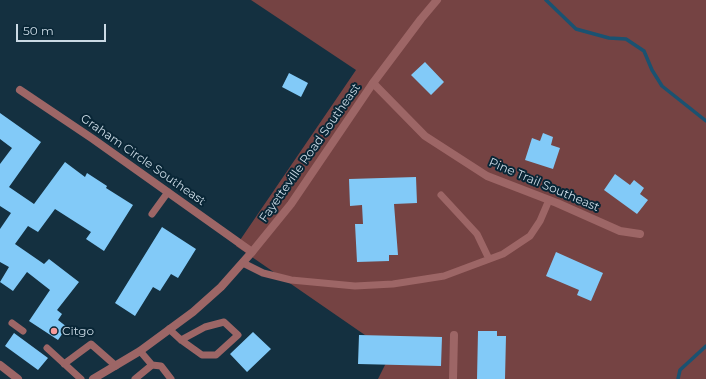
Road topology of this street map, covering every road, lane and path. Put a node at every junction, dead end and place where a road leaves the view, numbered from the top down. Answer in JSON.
{"nodes":[{"id":1,"x":437,"y":0,"type":"edge"},
{"id":2,"x":373,"y":83,"type":"junction"},
{"id":3,"x":20,"y":90,"type":"dead end"},
{"id":4,"x":168,"y":192,"type":"junction"},
{"id":5,"x":441,"y":195,"type":"dead end"},
{"id":6,"x":549,"y":200,"type":"junction"},
{"id":7,"x":152,"y":214,"type":"dead end"},
{"id":8,"x":640,"y":234,"type":"dead end"},
{"id":9,"x":252,"y":252,"type":"junction"},
{"id":10,"x":489,"y":260,"type":"junction"},
{"id":11,"x":243,"y":263,"type":"junction"},
{"id":12,"x":12,"y":323,"type":"dead end"},
{"id":13,"x":169,"y":329,"type":"junction"},
{"id":14,"x":23,"y":331,"type":"dead end"},
{"id":15,"x":454,"y":335,"type":"dead end"},
{"id":16,"x":181,"y":340,"type":"junction"},
{"id":17,"x":47,"y":348,"type":"dead end"},
{"id":18,"x":140,"y":351,"type":"junction"},
{"id":19,"x":64,"y":364,"type":"junction"},
{"id":20,"x":152,"y":365,"type":"junction"},
{"id":21,"x":0,"y":366,"type":"edge"},
{"id":22,"x":116,"y":366,"type":"junction"},
{"id":23,"x":18,"y":379,"type":"edge"},
{"id":24,"x":81,"y":379,"type":"edge"},
{"id":25,"x":93,"y":379,"type":"edge"},
{"id":26,"x":135,"y":379,"type":"edge"},
{"id":27,"x":171,"y":379,"type":"edge"},
{"id":28,"x":453,"y":379,"type":"edge"}],
"edges":[{"from":1,"to":2,"type":"street","name":"Fayetteville Road Southeast"},
{"from":2,"to":6,"type":"street","name":"Pine Trail Southeast"},
{"from":2,"to":9,"type":"street","name":"Fayetteville Road Southeast"},
{"from":3,"to":4,"type":"street","name":"Graham Circle Southeast"},
{"from":4,"to":7,"type":"lane"},
{"from":4,"to":9,"type":"street","name":"Graham Circle Southeast"},
{"from":5,"to":10,"type":"lane"},
{"from":6,"to":8,"type":"street","name":"Pine Trail Southeast"},
{"from":6,"to":10,"type":"lane"},
{"from":9,"to":11,"type":"street","name":"Fayetteville Road Southeast"},
{"from":10,"to":11,"type":"lane"},
{"from":11,"to":13,"type":"street","name":"Fayetteville Road Southeast"},
{"from":12,"to":14,"type":"lane"},
{"from":13,"to":16,"type":"lane"},
{"from":13,"to":18,"type":"street","name":"Fayetteville Road Southeast"},
{"from":15,"to":28,"type":"street"},
{"from":16,"to":16,"type":"lane"},
{"from":17,"to":19,"type":"lane"},
{"from":18,"to":20,"type":"lane"},
{"from":18,"to":22,"type":"street","name":"Fayetteville Road Southeast"},
{"from":19,"to":22,"type":"lane"},
{"from":19,"to":24,"type":"lane"},
{"from":20,"to":26,"type":"lane"},
{"from":20,"to":27,"type":"lane"},
{"from":21,"to":23,"type":"street"},
{"from":22,"to":25,"type":"street","name":"Fayetteville Road Southeast"}]}
